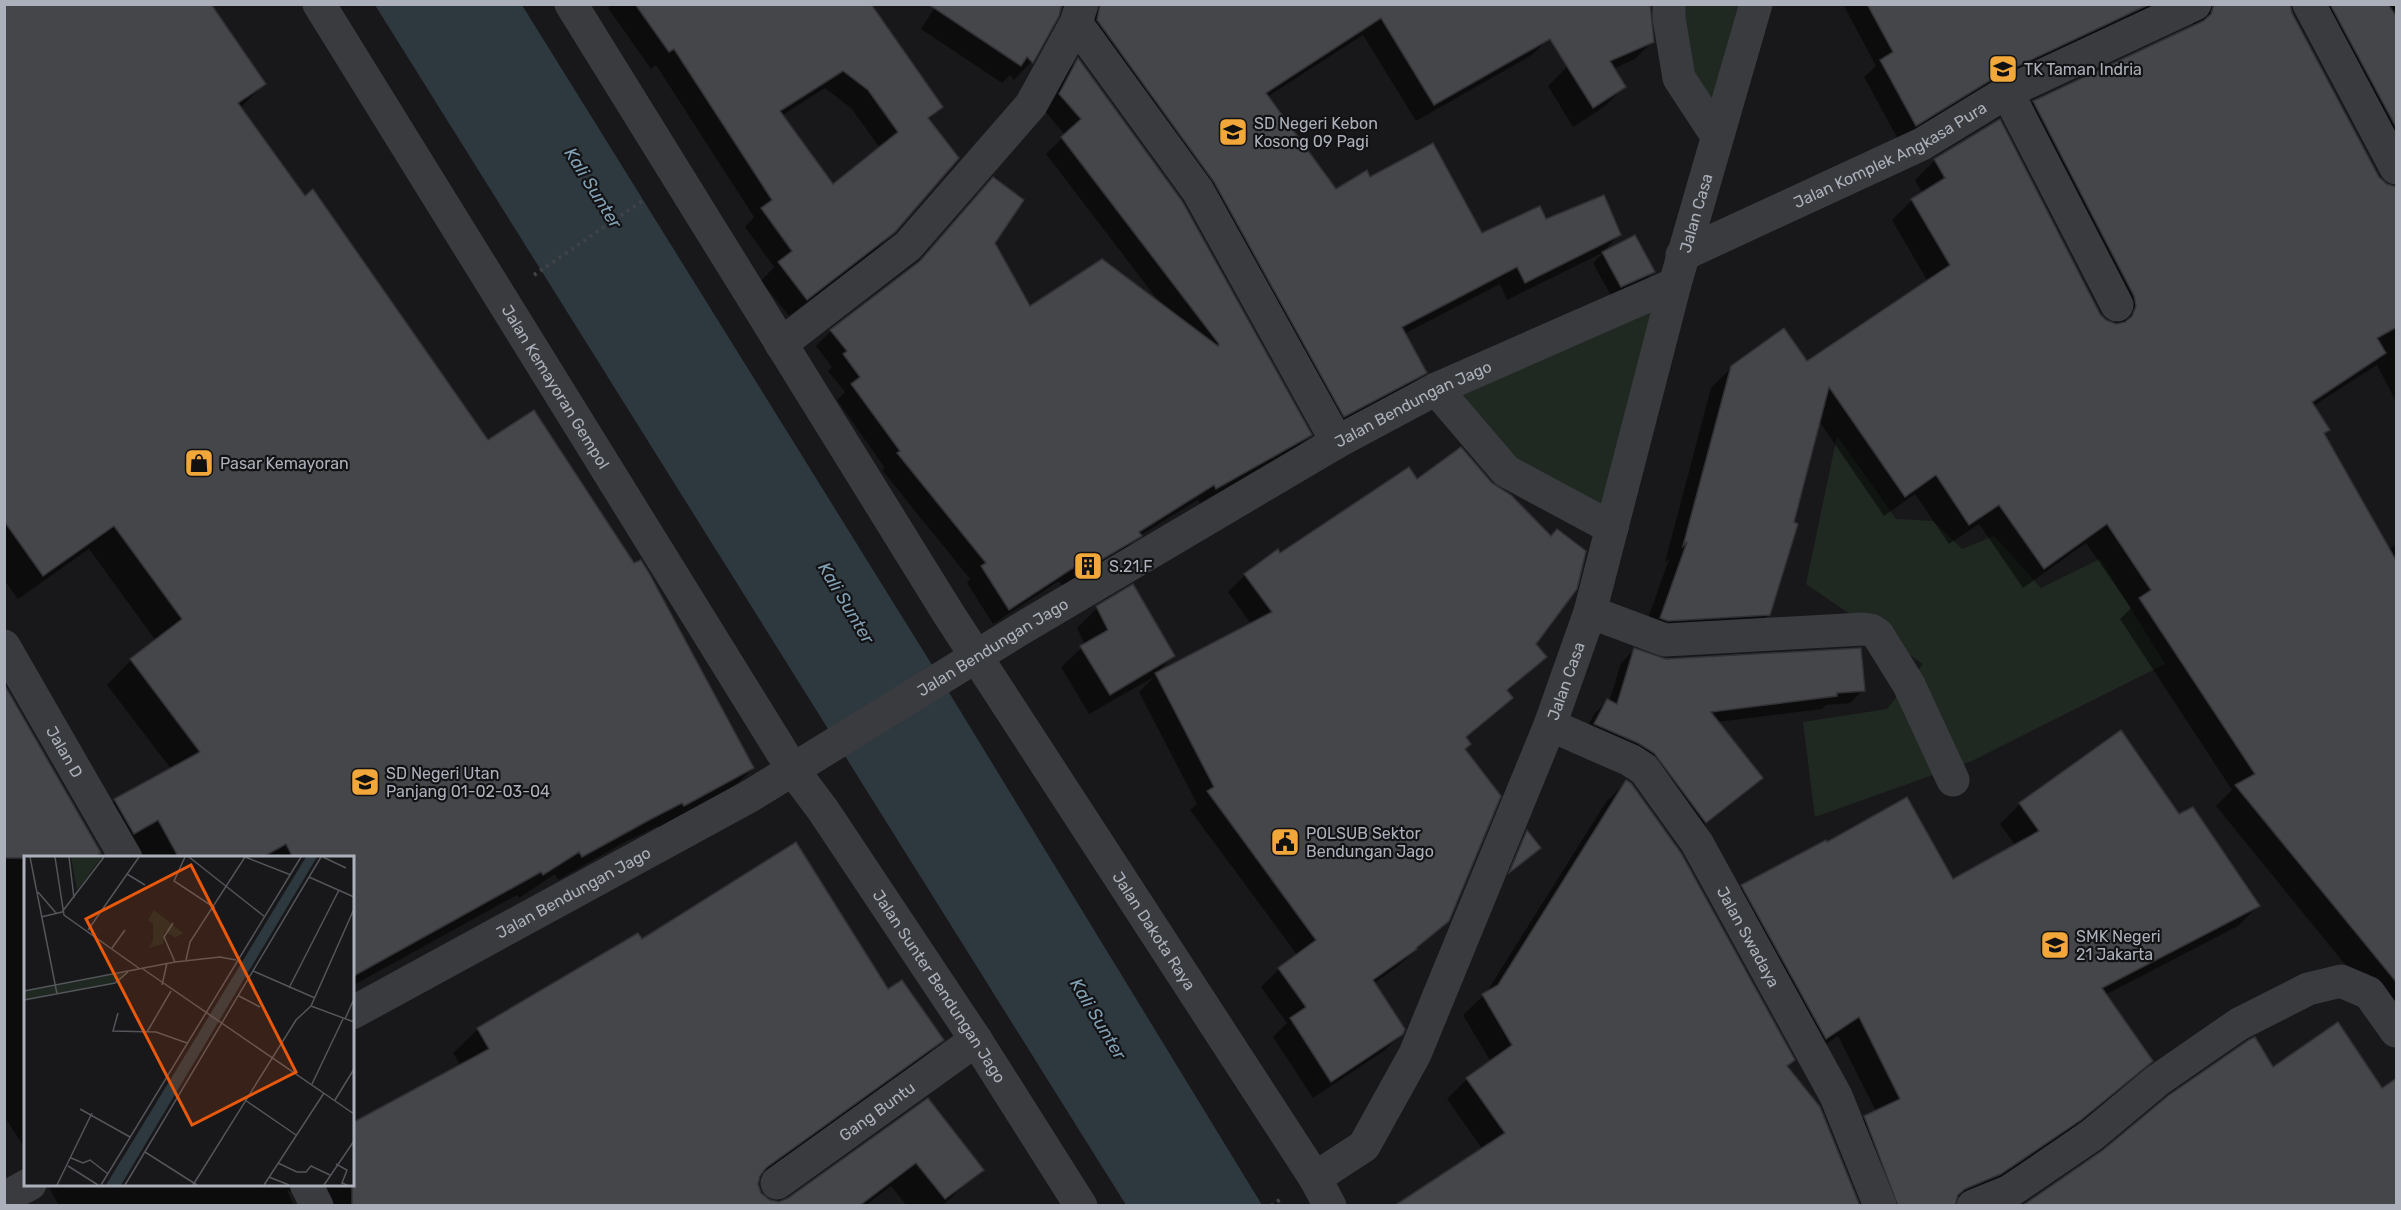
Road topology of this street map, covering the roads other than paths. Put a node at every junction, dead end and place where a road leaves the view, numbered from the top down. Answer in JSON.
{"nodes":[{"id":1,"x":319,"y":4,"type":"edge"},
{"id":2,"x":571,"y":4,"type":"edge"},
{"id":3,"x":1669,"y":4,"type":"edge"},
{"id":4,"x":1756,"y":4,"type":"edge"},
{"id":5,"x":2195,"y":4,"type":"edge"},
{"id":6,"x":2308,"y":4,"type":"edge"},
{"id":7,"x":1079,"y":14,"type":"edge"},
{"id":8,"x":2007,"y":92,"type":"junction"},
{"id":9,"x":1717,"y":136,"type":"junction"},
{"id":10,"x":2397,"y":168,"type":"edge"},
{"id":11,"x":1678,"y":270,"type":"junction"},
{"id":12,"x":2117,"y":305,"type":"dead end"},
{"id":13,"x":781,"y":344,"type":"junction"},
{"id":14,"x":1436,"y":389,"type":"junction"},
{"id":15,"x":1337,"y":442,"type":"junction"},
{"id":16,"x":1612,"y":528,"type":"junction"},
{"id":17,"x":1590,"y":612,"type":"junction"},
{"id":18,"x":4,"y":646,"type":"edge"},
{"id":19,"x":969,"y":661,"type":"junction"},
{"id":20,"x":1550,"y":725,"type":"junction"},
{"id":21,"x":793,"y":770,"type":"junction"},
{"id":22,"x":1953,"y":780,"type":"dead end"},
{"id":23,"x":125,"y":856,"type":"edge"},
{"id":24,"x":354,"y":1012,"type":"edge"},
{"id":25,"x":2397,"y":1031,"type":"edge"},
{"id":26,"x":976,"y":1040,"type":"junction"},
{"id":27,"x":777,"y":1183,"type":"dead end"},
{"id":28,"x":28,"y":1186,"type":"edge"},
{"id":29,"x":307,"y":1186,"type":"edge"},
{"id":30,"x":1322,"y":1192,"type":"edge"},
{"id":31,"x":4,"y":1198,"type":"edge"},
{"id":32,"x":317,"y":1206,"type":"edge"},
{"id":33,"x":1081,"y":1206,"type":"edge"},
{"id":34,"x":1880,"y":1206,"type":"edge"},
{"id":35,"x":1973,"y":1206,"type":"edge"}],
"edges":[{"from":1,"to":21,"type":"street","name":"Jalan Kemayoran Gempol"},
{"from":2,"to":13,"type":"street"},
{"from":3,"to":9,"type":"street"},
{"from":4,"to":9,"type":"street","name":"Jalan Casa"},
{"from":5,"to":8,"type":"street","name":"Jalan Komplek Angkasa Pura"},
{"from":6,"to":10,"type":"street"},
{"from":7,"to":13,"type":"street"},
{"from":7,"to":15,"type":"street"},
{"from":8,"to":11,"type":"street","name":"Jalan Komplek Angkasa Pura"},
{"from":8,"to":12,"type":"street"},
{"from":9,"to":11,"type":"street","name":"Jalan Casa"},
{"from":11,"to":14,"type":"street","name":"Jalan Bendungan Jago"},
{"from":11,"to":16,"type":"street","name":"Jalan Casa"},
{"from":13,"to":19,"type":"street"},
{"from":14,"to":15,"type":"street","name":"Jalan Bendungan Jago"},
{"from":14,"to":16,"type":"street"},
{"from":15,"to":19,"type":"street","name":"Jalan Bendungan Jago"},
{"from":16,"to":17,"type":"street","name":"Jalan Casa"},
{"from":17,"to":20,"type":"street","name":"Jalan Casa"},
{"from":17,"to":22,"type":"street"},
{"from":18,"to":23,"type":"street","name":"Jalan D"},
{"from":19,"to":21,"type":"street","name":"Jalan Bendungan Jago"},
{"from":19,"to":30,"type":"street","name":"Jalan Dakota Raya"},
{"from":20,"to":30,"type":"street","name":"Jalan Casa"},
{"from":20,"to":34,"type":"street","name":"Jalan Swadaya"},
{"from":21,"to":24,"type":"street","name":"Jalan Bendungan Jago"},
{"from":21,"to":26,"type":"street","name":"Jalan Sunter Bendungan Jago"},
{"from":25,"to":35,"type":"street"},
{"from":26,"to":27,"type":"street","name":"Gang Buntu"},
{"from":26,"to":33,"type":"street","name":"Jalan Sunter Bendungan Jago"},
{"from":28,"to":31,"type":"street"},
{"from":29,"to":32,"type":"street"}]}
